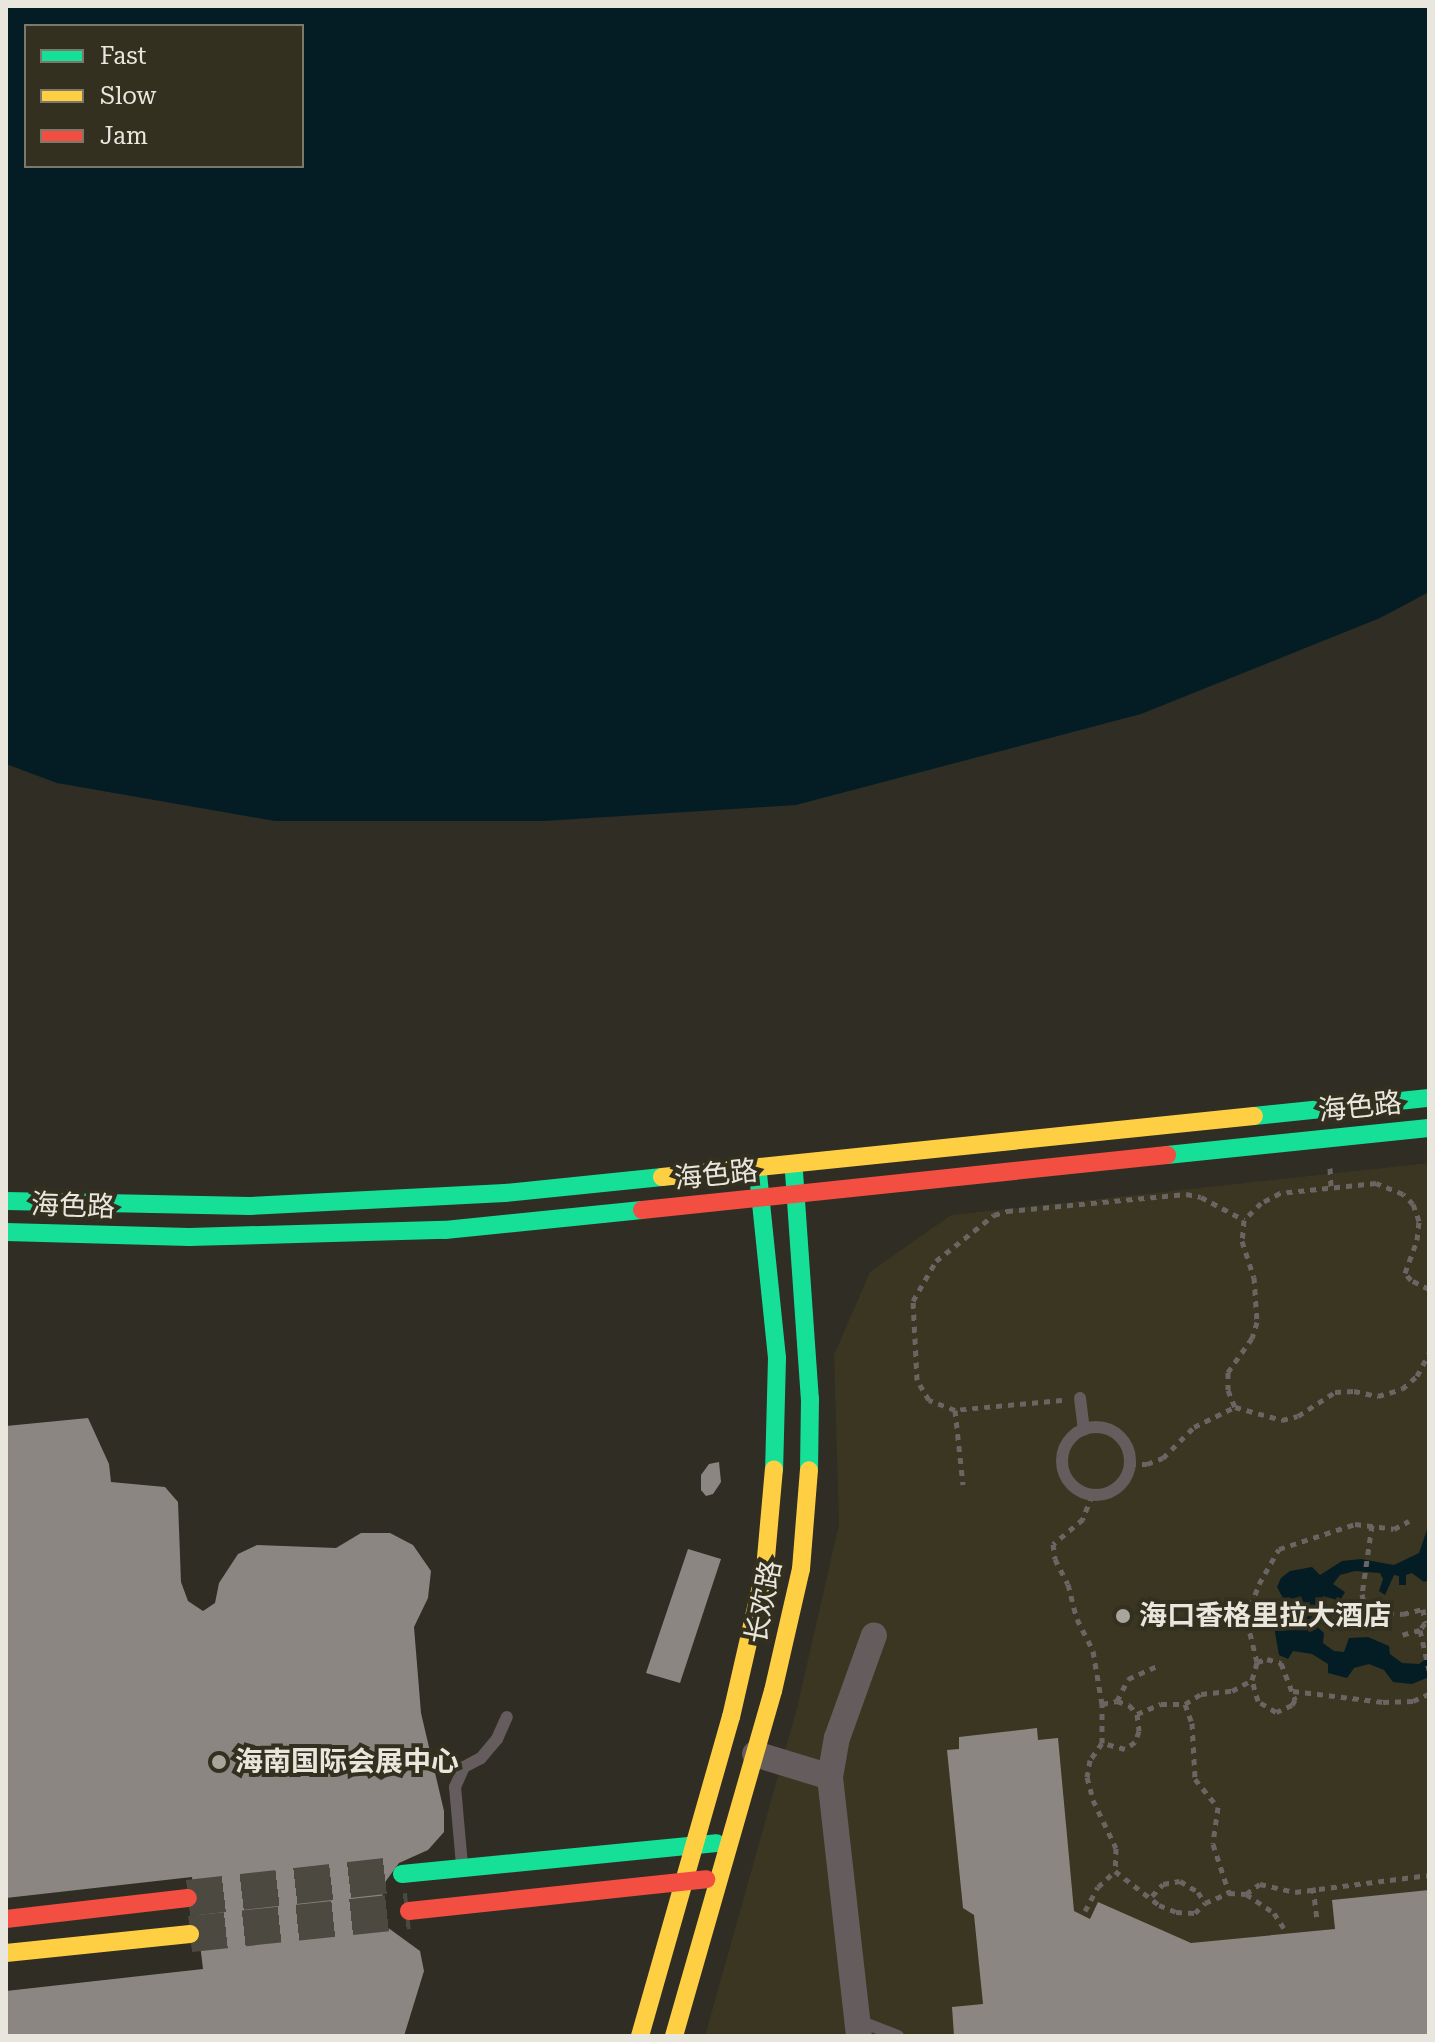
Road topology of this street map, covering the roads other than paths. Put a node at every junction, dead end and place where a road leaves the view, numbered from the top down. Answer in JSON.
{"nodes":[{"id":1,"x":1429,"y":1098,"type":"edge"},
{"id":2,"x":1429,"y":1128,"type":"edge"},
{"id":3,"x":793,"y":1164,"type":"junction"},
{"id":4,"x":758,"y":1168,"type":"junction"},
{"id":5,"x":796,"y":1194,"type":"junction"},
{"id":6,"x":761,"y":1199,"type":"junction"},
{"id":7,"x":6,"y":1201,"type":"edge"},
{"id":8,"x":6,"y":1232,"type":"edge"},
{"id":9,"x":1080,"y":1398,"type":"road end"},
{"id":10,"x":1084,"y":1430,"type":"junction"},
{"id":11,"x":874,"y":1635,"type":"dead end"},
{"id":12,"x":507,"y":1717,"type":"dead end"},
{"id":13,"x":755,"y":1754,"type":"junction"},
{"id":14,"x":830,"y":1777,"type":"junction"},
{"id":15,"x":729,"y":1841,"type":"junction"},
{"id":16,"x":695,"y":1845,"type":"junction"},
{"id":17,"x":463,"y":1869,"type":"junction"},
{"id":18,"x":402,"y":1874,"type":"tunnel mouth"},
{"id":19,"x":718,"y":1878,"type":"junction"},
{"id":20,"x":684,"y":1882,"type":"junction"},
{"id":21,"x":188,"y":1898,"type":"tunnel mouth"},
{"id":22,"x":409,"y":1911,"type":"tunnel mouth"},
{"id":23,"x":6,"y":1919,"type":"edge"},
{"id":24,"x":190,"y":1934,"type":"tunnel mouth"},
{"id":25,"x":6,"y":1953,"type":"edge"},
{"id":26,"x":858,"y":2028,"type":"edge"},
{"id":27,"x":640,"y":2036,"type":"edge"},
{"id":28,"x":674,"y":2036,"type":"edge"},
{"id":29,"x":898,"y":2036,"type":"edge"}],
"edges":[{"from":1,"to":3,"type":"street","name":"海色路"},
{"from":2,"to":5,"type":"street","name":"海色路"},
{"from":3,"to":4,"type":"street","name":"海色路"},
{"from":3,"to":5,"type":"street","name":"长欢路"},
{"from":4,"to":6,"type":"street","name":"长欢路"},
{"from":4,"to":7,"type":"street","name":"海色路"},
{"from":5,"to":6,"type":"street","name":"海色路"},
{"from":5,"to":13,"type":"street","name":"长欢路"},
{"from":6,"to":8,"type":"street","name":"海色路"},
{"from":6,"to":16,"type":"street","name":"长欢路"},
{"from":9,"to":10,"type":"lane"},
{"from":10,"to":10,"type":"lane"},
{"from":11,"to":14,"type":"street"},
{"from":12,"to":17,"type":"lane"},
{"from":13,"to":14,"type":"street"},
{"from":13,"to":15,"type":"street","name":"长欢路"},
{"from":14,"to":26,"type":"street"},
{"from":15,"to":16,"type":"street"},
{"from":15,"to":19,"type":"street","name":"长欢路"},
{"from":16,"to":17,"type":"street"},
{"from":16,"to":20,"type":"street","name":"长欢路"},
{"from":17,"to":18,"type":"street"},
{"from":19,"to":20,"type":"street"},
{"from":19,"to":28,"type":"street","name":"长欢路"},
{"from":20,"to":22,"type":"street"},
{"from":20,"to":27,"type":"street","name":"长欢路"},
{"from":21,"to":23,"type":"street"},
{"from":24,"to":25,"type":"street"},
{"from":26,"to":29,"type":"lane"}]}
